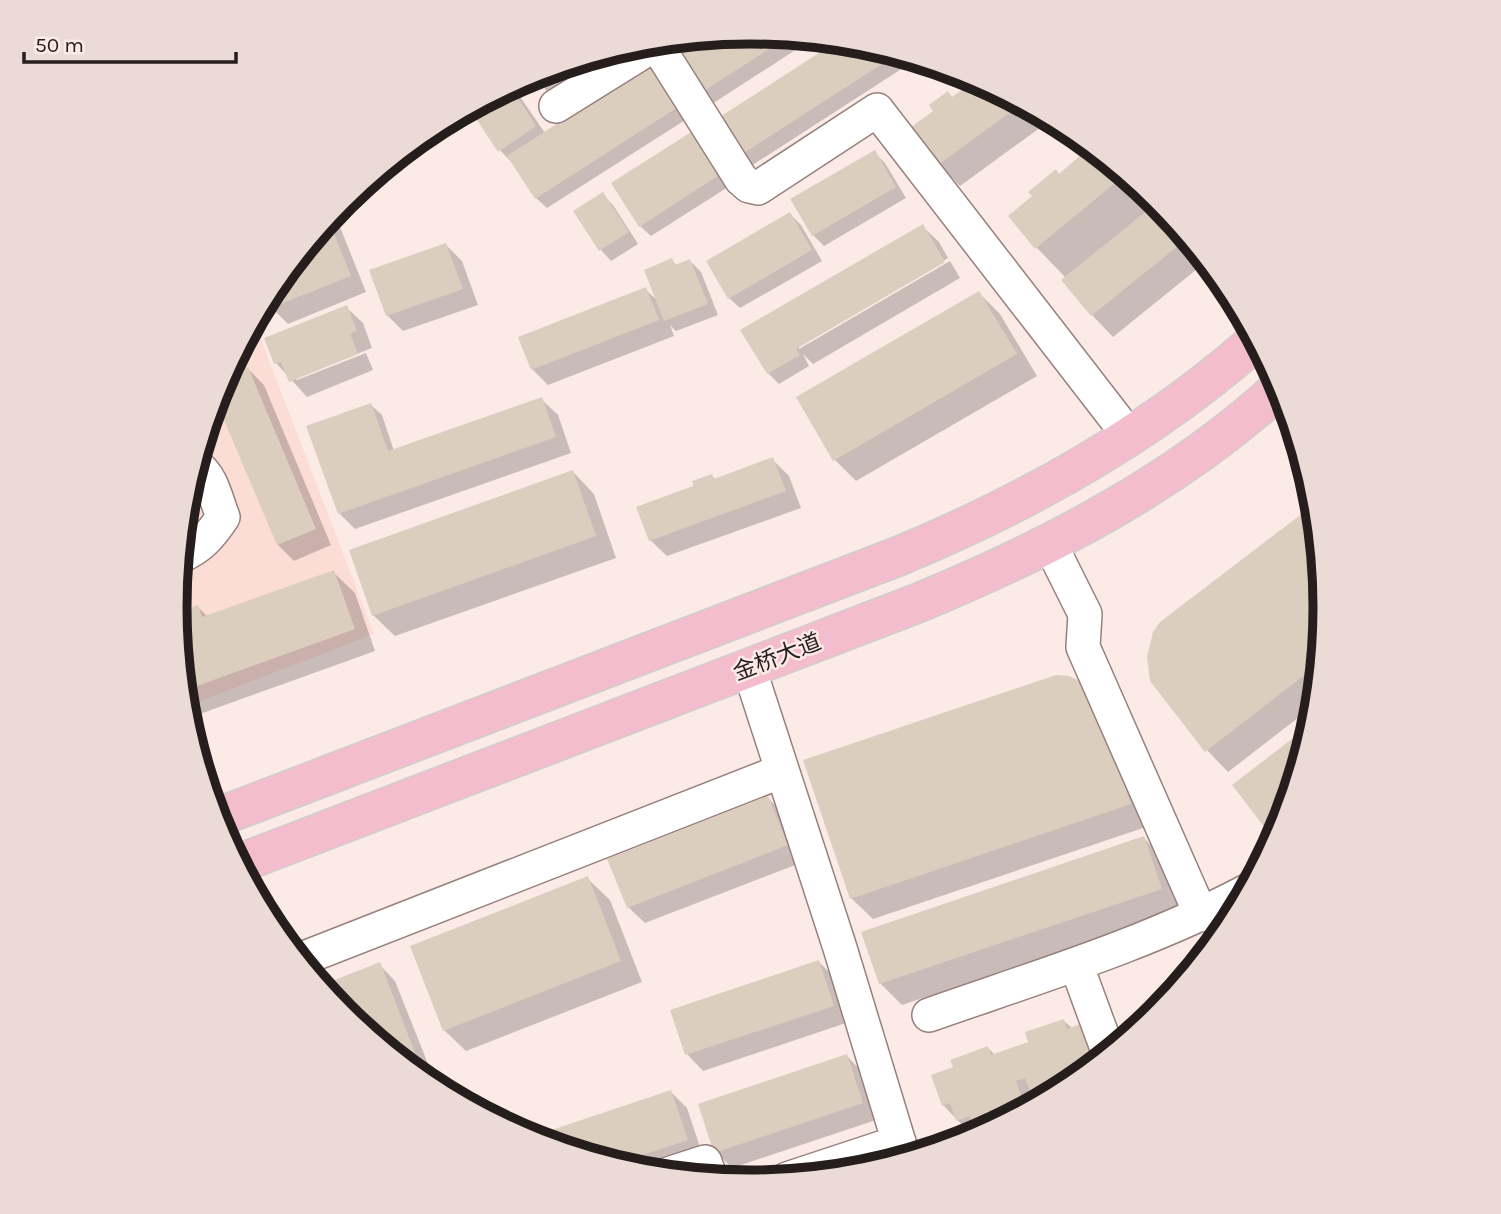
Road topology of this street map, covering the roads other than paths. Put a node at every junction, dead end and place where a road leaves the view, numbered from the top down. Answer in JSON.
{"nodes":[{"id":1,"x":664,"y":51,"type":"edge"},
{"id":2,"x":636,"y":56,"type":"edge"},
{"id":3,"x":556,"y":106,"type":"dead end"},
{"id":4,"x":1250,"y":346,"type":"edge"},
{"id":5,"x":1272,"y":394,"type":"edge"},
{"id":6,"x":1130,"y":437,"type":"junction"},
{"id":7,"x":204,"y":472,"type":"edge"},
{"id":8,"x":1050,"y":544,"type":"junction"},
{"id":9,"x":190,"y":552,"type":"edge"},
{"id":10,"x":749,"y":668,"type":"junction"},
{"id":11,"x":782,"y":771,"type":"junction"},
{"id":12,"x":227,"y":814,"type":"edge"},
{"id":13,"x":247,"y":860,"type":"edge"},
{"id":14,"x":1232,"y":899,"type":"edge"},
{"id":15,"x":1201,"y":915,"type":"junction"},
{"id":16,"x":309,"y":956,"type":"edge"},
{"id":17,"x":1076,"y":964,"type":"junction"},
{"id":18,"x":929,"y":1015,"type":"dead end"},
{"id":19,"x":1105,"y":1044,"type":"edge"},
{"id":20,"x":902,"y":1150,"type":"edge"},
{"id":21,"x":691,"y":1167,"type":"edge"},
{"id":22,"x":707,"y":1168,"type":"edge"}],
"edges":[{"from":1,"to":6,"type":"street"},
{"from":2,"to":3,"type":"street"},
{"from":4,"to":6,"type":"highway"},
{"from":5,"to":8,"type":"highway","name":"金桥大道"},
{"from":6,"to":12,"type":"highway"},
{"from":7,"to":9,"type":"street"},
{"from":8,"to":10,"type":"highway","name":"金桥大道"},
{"from":8,"to":15,"type":"street"},
{"from":10,"to":11,"type":"street"},
{"from":10,"to":13,"type":"highway","name":"金桥大道"},
{"from":11,"to":16,"type":"street"},
{"from":11,"to":20,"type":"street"},
{"from":14,"to":15,"type":"street"},
{"from":15,"to":17,"type":"street"},
{"from":17,"to":18,"type":"street"},
{"from":17,"to":19,"type":"street"},
{"from":21,"to":22,"type":"street"}]}
